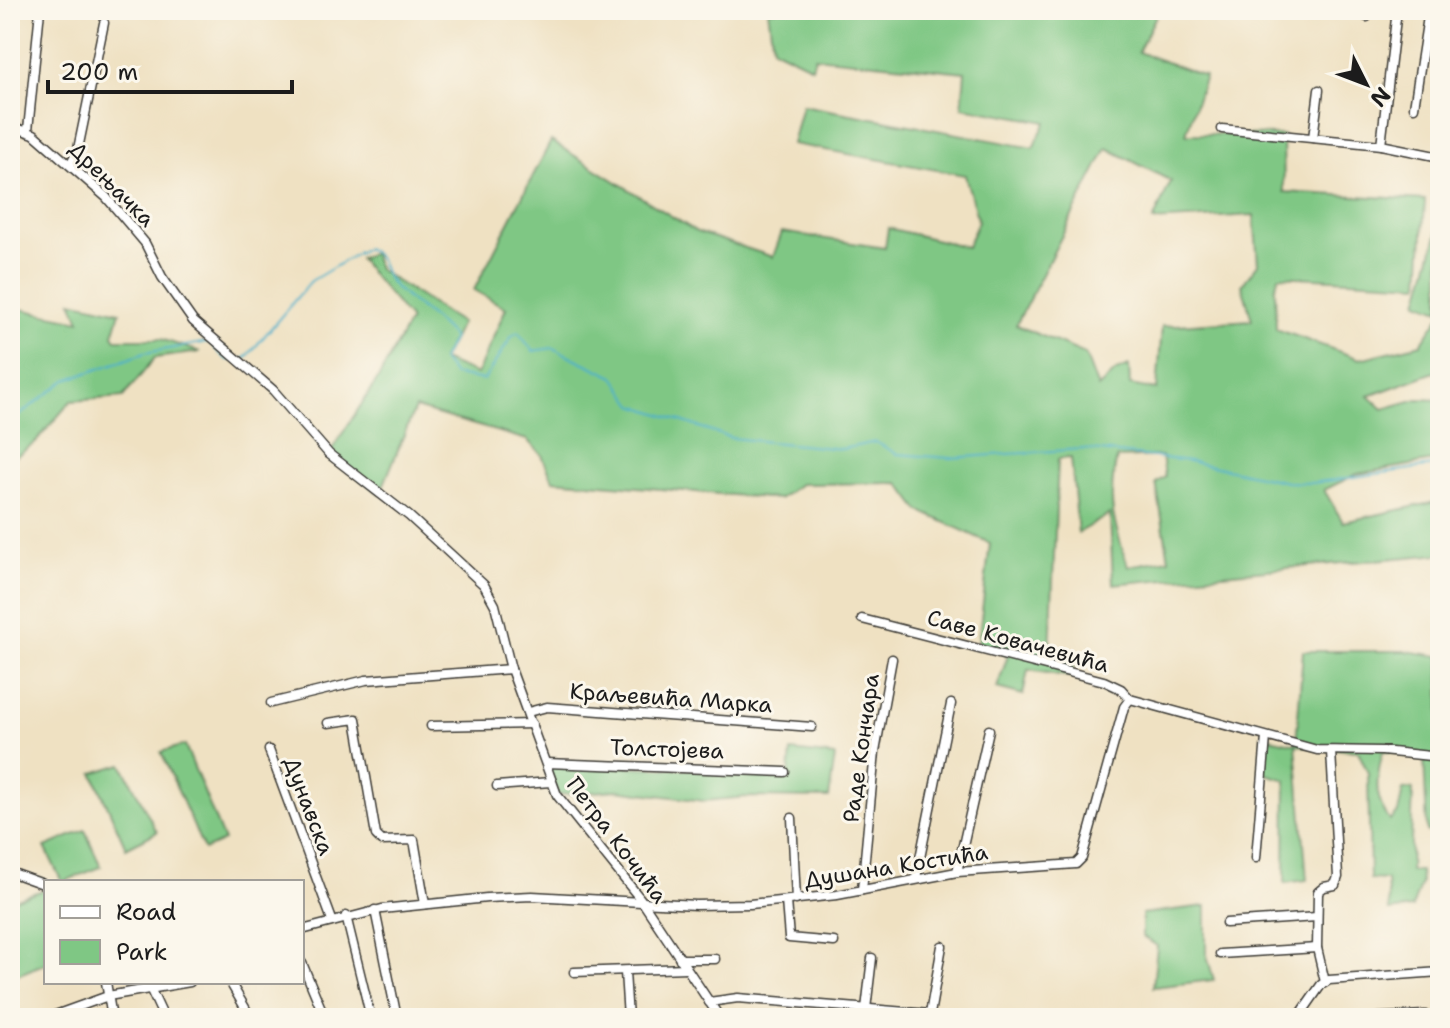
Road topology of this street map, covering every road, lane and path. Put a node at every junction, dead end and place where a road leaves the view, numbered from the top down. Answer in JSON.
{"nodes":[{"id":1,"x":40,"y":10,"type":"edge"},
{"id":2,"x":1397,"y":10,"type":"edge"},
{"id":3,"x":1429,"y":10,"type":"edge"},
{"id":4,"x":104,"y":23,"type":"dead end"},
{"id":5,"x":1319,"y":90,"type":"dead end"},
{"id":6,"x":1414,"y":107,"type":"dead end"},
{"id":7,"x":10,"y":126,"type":"edge"},
{"id":8,"x":1222,"y":129,"type":"dead end"},
{"id":9,"x":28,"y":130,"type":"junction"},
{"id":10,"x":1313,"y":138,"type":"junction"},
{"id":11,"x":1381,"y":145,"type":"junction"},
{"id":12,"x":1440,"y":157,"type":"edge"},
{"id":13,"x":71,"y":163,"type":"junction"},
{"id":14,"x":455,"y":555,"type":"joint"},
{"id":15,"x":862,"y":619,"type":"dead end"},
{"id":16,"x":892,"y":659,"type":"dead end"},
{"id":17,"x":511,"y":669,"type":"junction"},
{"id":18,"x":1130,"y":699,"type":"junction"},
{"id":19,"x":271,"y":703,"type":"dead end"},
{"id":20,"x":951,"y":704,"type":"dead end"},
{"id":21,"x":528,"y":712,"type":"junction"},
{"id":22,"x":328,"y":723,"type":"dead end"},
{"id":23,"x":532,"y":724,"type":"junction"},
{"id":24,"x":431,"y":726,"type":"dead end"},
{"id":25,"x":812,"y":727,"type":"dead end"},
{"id":26,"x":989,"y":730,"type":"dead end"},
{"id":27,"x":1266,"y":737,"type":"junction"},
{"id":28,"x":269,"y":750,"type":"dead end"},
{"id":29,"x":1331,"y":751,"type":"junction"},
{"id":30,"x":1440,"y":757,"type":"edge"},
{"id":31,"x":546,"y":763,"type":"junction"},
{"id":32,"x":785,"y":772,"type":"dead end"},
{"id":33,"x":551,"y":782,"type":"junction"},
{"id":34,"x":497,"y":786,"type":"dead end"},
{"id":35,"x":792,"y":818,"type":"dead end"},
{"id":36,"x":1256,"y":858,"type":"dead end"},
{"id":37,"x":10,"y":872,"type":"edge"},
{"id":38,"x":957,"y":872,"type":"junction"},
{"id":39,"x":916,"y":878,"type":"junction"},
{"id":40,"x":44,"y":884,"type":"edge"},
{"id":41,"x":862,"y":890,"type":"junction"},
{"id":42,"x":796,"y":900,"type":"junction"},
{"id":43,"x":642,"y":901,"type":"junction"},
{"id":44,"x":786,"y":901,"type":"junction"},
{"id":45,"x":425,"y":904,"type":"junction"},
{"id":46,"x":375,"y":910,"type":"junction"},
{"id":47,"x":346,"y":916,"type":"junction"},
{"id":48,"x":1317,"y":917,"type":"junction"},
{"id":49,"x":332,"y":920,"type":"junction"},
{"id":50,"x":1226,"y":923,"type":"dead end"},
{"id":51,"x":304,"y":929,"type":"edge"},
{"id":52,"x":834,"y":942,"type":"dead end"},
{"id":53,"x":942,"y":946,"type":"dead end"},
{"id":54,"x":1317,"y":948,"type":"junction"},
{"id":55,"x":1220,"y":954,"type":"dead end"},
{"id":56,"x":872,"y":958,"type":"dead end"},
{"id":57,"x":680,"y":959,"type":"junction"},
{"id":58,"x":715,"y":959,"type":"dead end"},
{"id":59,"x":304,"y":968,"type":"edge"},
{"id":60,"x":686,"y":968,"type":"junction"},
{"id":61,"x":574,"y":972,"type":"dead end"},
{"id":62,"x":625,"y":972,"type":"junction"},
{"id":63,"x":1440,"y":972,"type":"edge"},
{"id":64,"x":1325,"y":982,"type":"junction"},
{"id":65,"x":106,"y":984,"type":"edge"},
{"id":66,"x":177,"y":984,"type":"edge"},
{"id":67,"x":231,"y":984,"type":"edge"},
{"id":68,"x":150,"y":988,"type":"junction"},
{"id":69,"x":108,"y":996,"type":"junction"},
{"id":70,"x":709,"y":1002,"type":"junction"},
{"id":71,"x":866,"y":1009,"type":"junction"},
{"id":72,"x":1425,"y":1015,"type":"dead end"},
{"id":73,"x":1303,"y":1016,"type":"edge"},
{"id":74,"x":47,"y":1018,"type":"edge"},
{"id":75,"x":112,"y":1018,"type":"edge"},
{"id":76,"x":164,"y":1018,"type":"edge"},
{"id":77,"x":251,"y":1018,"type":"edge"},
{"id":78,"x":325,"y":1018,"type":"edge"},
{"id":79,"x":371,"y":1018,"type":"edge"},
{"id":80,"x":397,"y":1018,"type":"edge"},
{"id":81,"x":628,"y":1018,"type":"edge"},
{"id":82,"x":720,"y":1018,"type":"edge"},
{"id":83,"x":1366,"y":1018,"type":"edge"}],
"edges":[{"from":1,"to":9,"type":"street"},
{"from":2,"to":11,"type":"street"},
{"from":3,"to":6,"type":"street"},
{"from":4,"to":13,"type":"street"},
{"from":5,"to":10,"type":"street"},
{"from":7,"to":9,"type":"street","name":"Дрењачка"},
{"from":8,"to":10,"type":"street"},
{"from":9,"to":13,"type":"street","name":"Дрењачка"},
{"from":10,"to":11,"type":"street"},
{"from":11,"to":12,"type":"street"},
{"from":13,"to":14,"type":"street","name":"Дрењачка"},
{"from":14,"to":17,"type":"street","name":"Петра Кочића"},
{"from":15,"to":18,"type":"street","name":"Саве Ковачевића"},
{"from":16,"to":41,"type":"street","name":"Раде Кончара"},
{"from":17,"to":19,"type":"street"},
{"from":17,"to":21,"type":"street","name":"Петра Кочића"},
{"from":18,"to":27,"type":"street","name":"Саве Ковачевића"},
{"from":18,"to":38,"type":"street","name":"Душана Костића"},
{"from":20,"to":39,"type":"street"},
{"from":21,"to":23,"type":"street","name":"Петра Кочића"},
{"from":21,"to":25,"type":"street","name":"Краљевића Марка"},
{"from":22,"to":45,"type":"street"},
{"from":23,"to":24,"type":"street"},
{"from":23,"to":31,"type":"street","name":"Петра Кочића"},
{"from":26,"to":38,"type":"street"},
{"from":27,"to":29,"type":"street","name":"Саве Ковачевића"},
{"from":27,"to":36,"type":"street"},
{"from":28,"to":49,"type":"street","name":"Дунавска"},
{"from":29,"to":30,"type":"street","name":"Саве Ковачевића"},
{"from":29,"to":48,"type":"street"},
{"from":31,"to":32,"type":"street","name":"Толстојева"},
{"from":31,"to":33,"type":"street","name":"Петра Кочића"},
{"from":33,"to":34,"type":"street"},
{"from":33,"to":43,"type":"street","name":"Петра Кочића"},
{"from":35,"to":42,"type":"street"},
{"from":37,"to":40,"type":"street"},
{"from":38,"to":39,"type":"street","name":"Душана Костића"},
{"from":39,"to":41,"type":"street","name":"Душана Костића"},
{"from":41,"to":42,"type":"street","name":"Душана Костића"},
{"from":42,"to":44,"type":"street","name":"Душана Костића"},
{"from":43,"to":44,"type":"street","name":"Душана Костића"},
{"from":43,"to":45,"type":"street","name":"Душана Костића"},
{"from":43,"to":57,"type":"street","name":"Петра Кочића"},
{"from":44,"to":52,"type":"street","name":"Душана Костића"},
{"from":45,"to":46,"type":"street","name":"Душана Костића"},
{"from":46,"to":47,"type":"street","name":"Душана Костића"},
{"from":46,"to":80,"type":"street"},
{"from":47,"to":49,"type":"street","name":"Душана Костића"},
{"from":47,"to":79,"type":"street"},
{"from":48,"to":50,"type":"street"},
{"from":48,"to":54,"type":"street"},
{"from":49,"to":51,"type":"street","name":"Душана Костића"},
{"from":53,"to":71,"type":"street"},
{"from":54,"to":55,"type":"street"},
{"from":54,"to":64,"type":"street"},
{"from":56,"to":71,"type":"street"},
{"from":57,"to":58,"type":"street"},
{"from":57,"to":60,"type":"street","name":"Петра Кочића"},
{"from":59,"to":78,"type":"street"},
{"from":60,"to":62,"type":"street"},
{"from":60,"to":70,"type":"street","name":"Петра Кочића"},
{"from":61,"to":62,"type":"street"},
{"from":62,"to":81,"type":"street"},
{"from":63,"to":64,"type":"street"},
{"from":64,"to":73,"type":"street"},
{"from":65,"to":69,"type":"street"},
{"from":66,"to":68,"type":"street"},
{"from":67,"to":77,"type":"street"},
{"from":68,"to":69,"type":"street"},
{"from":68,"to":76,"type":"street"},
{"from":69,"to":74,"type":"street"},
{"from":69,"to":75,"type":"street"},
{"from":70,"to":71,"type":"street"},
{"from":70,"to":82,"type":"street","name":"Петра Кочића"},
{"from":72,"to":83,"type":"street"}]}
